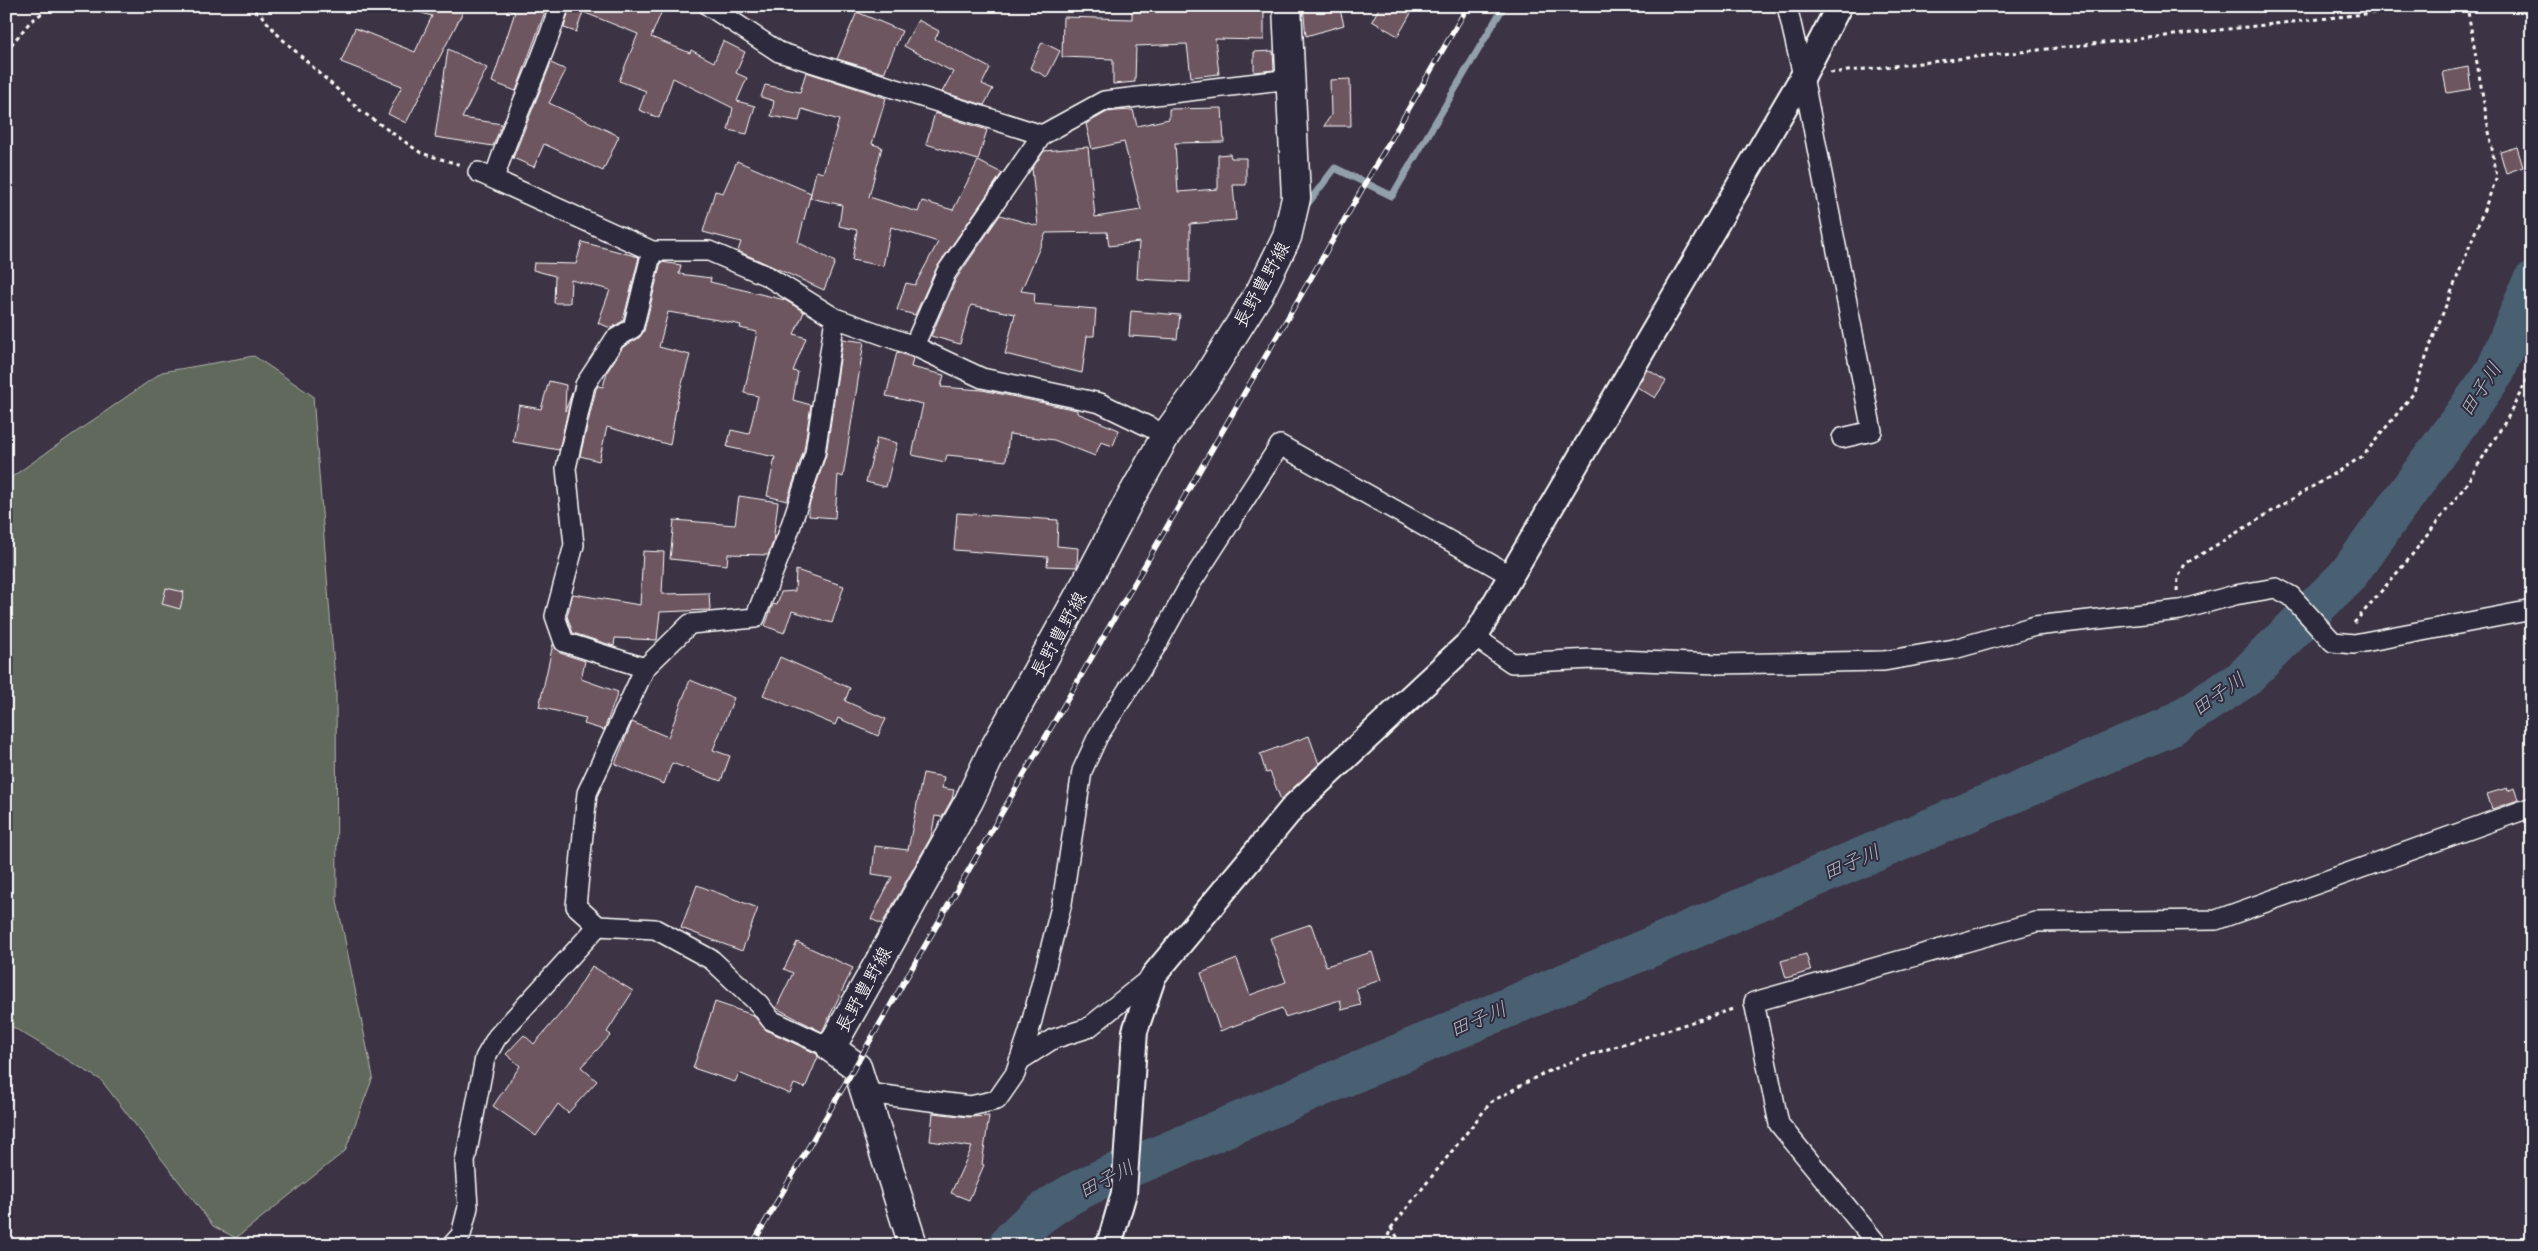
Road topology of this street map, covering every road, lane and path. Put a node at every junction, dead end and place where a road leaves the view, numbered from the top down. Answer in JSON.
{"nodes":[{"id":1,"x":52,"y":6,"type":"edge"},
{"id":2,"x":248,"y":6,"type":"edge"},
{"id":3,"x":559,"y":6,"type":"edge"},
{"id":4,"x":709,"y":6,"type":"edge"},
{"id":5,"x":1287,"y":6,"type":"edge"},
{"id":6,"x":1787,"y":6,"type":"edge"},
{"id":7,"x":1839,"y":6,"type":"edge"},
{"id":8,"x":2437,"y":6,"type":"edge"},
{"id":9,"x":2467,"y":6,"type":"edge"},
{"id":10,"x":6,"y":51,"type":"edge"},
{"id":11,"x":1802,"y":76,"type":"junction"},
{"id":12,"x":1291,"y":79,"type":"junction"},
{"id":13,"x":1042,"y":135,"type":"junction"},
{"id":14,"x":486,"y":175,"type":"junction"},
{"id":15,"x":652,"y":251,"type":"junction"},
{"id":16,"x":835,"y":318,"type":"junction"},
{"id":17,"x":914,"y":346,"type":"junction"},
{"id":18,"x":2532,"y":370,"type":"edge"},
{"id":19,"x":1166,"y":435,"type":"junction"},
{"id":20,"x":1842,"y":438,"type":"dead end"},
{"id":21,"x":1510,"y":574,"type":"junction"},
{"id":22,"x":2180,"y":610,"type":"junction"},
{"id":23,"x":2532,"y":610,"type":"edge"},
{"id":24,"x":1475,"y":637,"type":"junction"},
{"id":25,"x":2333,"y":642,"type":"junction"},
{"id":26,"x":645,"y":668,"type":"junction"},
{"id":27,"x":2532,"y":807,"type":"edge"},
{"id":28,"x":598,"y":926,"type":"junction"},
{"id":29,"x":1154,"y":975,"type":"junction"},
{"id":30,"x":1754,"y":1002,"type":"junction"},
{"id":31,"x":831,"y":1048,"type":"junction"},
{"id":32,"x":1019,"y":1061,"type":"junction"},
{"id":33,"x":867,"y":1093,"type":"junction"},
{"id":34,"x":1391,"y":1228,"type":"junction"},
{"id":35,"x":452,"y":1245,"type":"edge"},
{"id":36,"x":913,"y":1245,"type":"edge"},
{"id":37,"x":1108,"y":1245,"type":"edge"},
{"id":38,"x":1367,"y":1245,"type":"edge"},
{"id":39,"x":1403,"y":1245,"type":"edge"},
{"id":40,"x":1878,"y":1245,"type":"edge"}],
"edges":[{"from":1,"to":10,"type":"path"},
{"from":2,"to":14,"type":"path"},
{"from":3,"to":14,"type":"street"},
{"from":4,"to":13,"type":"street"},
{"from":5,"to":12,"type":"main road","name":"長野豊野線"},
{"from":6,"to":11,"type":"street"},
{"from":7,"to":11,"type":"street"},
{"from":8,"to":11,"type":"path"},
{"from":9,"to":22,"type":"path"},
{"from":11,"to":20,"type":"street"},
{"from":11,"to":21,"type":"street"},
{"from":12,"to":13,"type":"street"},
{"from":12,"to":19,"type":"main road","name":"長野豊野線"},
{"from":13,"to":17,"type":"street"},
{"from":14,"to":15,"type":"street"},
{"from":15,"to":16,"type":"street"},
{"from":15,"to":26,"type":"street"},
{"from":16,"to":17,"type":"street"},
{"from":16,"to":26,"type":"street"},
{"from":17,"to":19,"type":"street"},
{"from":18,"to":25,"type":"path"},
{"from":19,"to":31,"type":"main road","name":"長野豊野線"},
{"from":21,"to":24,"type":"street"},
{"from":21,"to":32,"type":"street"},
{"from":22,"to":24,"type":"street"},
{"from":22,"to":25,"type":"street"},
{"from":23,"to":25,"type":"street"},
{"from":24,"to":29,"type":"street"},
{"from":26,"to":28,"type":"street"},
{"from":27,"to":30,"type":"street"},
{"from":28,"to":31,"type":"street"},
{"from":28,"to":35,"type":"street"},
{"from":29,"to":32,"type":"street"},
{"from":29,"to":37,"type":"street"},
{"from":30,"to":34,"type":"path"},
{"from":30,"to":40,"type":"street"},
{"from":31,"to":33,"type":"main road","name":"長野豊野線"},
{"from":32,"to":33,"type":"street"},
{"from":33,"to":36,"type":"main road","name":"長野豊野線"},
{"from":34,"to":38,"type":"path"},
{"from":34,"to":39,"type":"path"}]}
